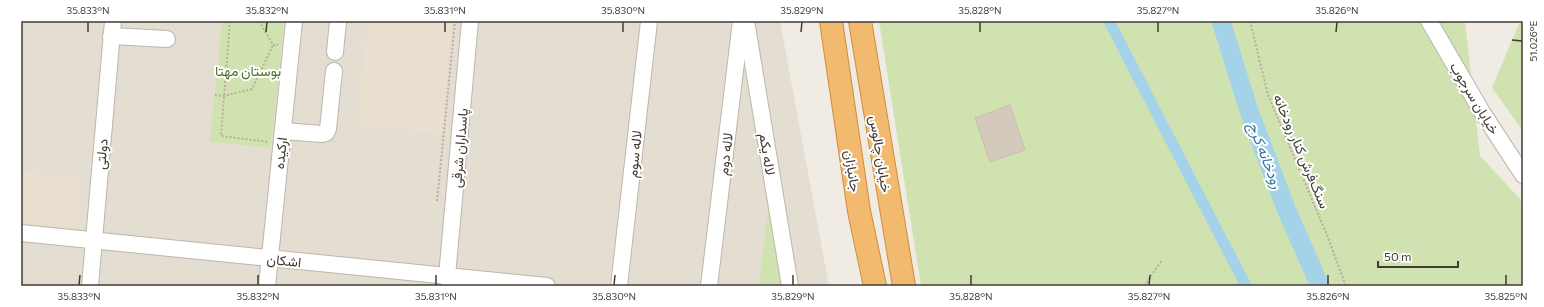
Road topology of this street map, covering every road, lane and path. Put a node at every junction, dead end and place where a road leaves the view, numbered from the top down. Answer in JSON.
{"nodes":[{"id":1,"x":230,"y":21,"type":"edge"},
{"id":2,"x":259,"y":21,"type":"edge"},
{"id":3,"x":294,"y":21,"type":"edge"},
{"id":4,"x":338,"y":21,"type":"edge"},
{"id":5,"x":455,"y":21,"type":"edge"},
{"id":6,"x":470,"y":21,"type":"edge"},
{"id":7,"x":648,"y":21,"type":"edge"},
{"id":8,"x":741,"y":21,"type":"edge"},
{"id":9,"x":746,"y":21,"type":"edge"},
{"id":10,"x":831,"y":21,"type":"edge"},
{"id":11,"x":860,"y":21,"type":"edge"},
{"id":12,"x":1250,"y":21,"type":"edge"},
{"id":13,"x":1429,"y":21,"type":"edge"},
{"id":14,"x":112,"y":28,"type":"edge"},
{"id":15,"x":167,"y":39,"type":"dead end"},
{"id":16,"x":273,"y":45,"type":"junction"},
{"id":17,"x":281,"y":45,"type":"dead end"},
{"id":18,"x":335,"y":52,"type":"dead end"},
{"id":19,"x":334,"y":71,"type":"dead end"},
{"id":20,"x":215,"y":95,"type":"dead end"},
{"id":21,"x":224,"y":96,"type":"junction"},
{"id":22,"x":277,"y":136,"type":"junction"},
{"id":23,"x":1523,"y":175,"type":"edge"},
{"id":24,"x":437,"y":201,"type":"dead end"},
{"id":25,"x":889,"y":203,"type":"junction"},
{"id":26,"x":859,"y":210,"type":"junction"},
{"id":27,"x":21,"y":233,"type":"edge"},
{"id":28,"x":94,"y":241,"type":"junction"},
{"id":29,"x":269,"y":258,"type":"junction"},
{"id":30,"x":1162,"y":260,"type":"dead end"},
{"id":31,"x":446,"y":283,"type":"edge"},
{"id":32,"x":493,"y":283,"type":"edge"},
{"id":33,"x":90,"y":286,"type":"edge"},
{"id":34,"x":267,"y":286,"type":"edge"},
{"id":35,"x":547,"y":286,"type":"edge"},
{"id":36,"x":619,"y":286,"type":"edge"},
{"id":37,"x":709,"y":286,"type":"edge"},
{"id":38,"x":790,"y":286,"type":"edge"},
{"id":39,"x":876,"y":286,"type":"edge"},
{"id":40,"x":904,"y":286,"type":"edge"},
{"id":41,"x":1119,"y":286,"type":"edge"},
{"id":42,"x":1129,"y":286,"type":"edge"},
{"id":43,"x":1144,"y":286,"type":"edge"},
{"id":44,"x":1346,"y":286,"type":"edge"}],
"edges":[{"from":1,"to":21,"type":"path"},
{"from":2,"to":16,"type":"path"},
{"from":3,"to":22,"type":"street","name":"ارکیده"},
{"from":4,"to":18,"type":"street"},
{"from":5,"to":24,"type":"path"},
{"from":6,"to":31,"type":"street","name":"پاسداران شرقی"},
{"from":7,"to":36,"type":"street","name":"لاله سوم"},
{"from":8,"to":37,"type":"street","name":"لاله دوم"},
{"from":9,"to":38,"type":"street","name":"لاله یکم"},
{"from":10,"to":26,"type":"highway","name":"جانبازان"},
{"from":11,"to":25,"type":"highway","name":"خیابان چالوس"},
{"from":12,"to":44,"type":"path","name":"سنگ‌فرش کنار رودخانه"},
{"from":13,"to":23,"type":"street","name":"خیابان سرجوب"},
{"from":14,"to":15,"type":"street"},
{"from":14,"to":28,"type":"street","name":"دولتی"},
{"from":16,"to":17,"type":"path"},
{"from":16,"to":21,"type":"path"},
{"from":19,"to":22,"type":"street"},
{"from":20,"to":21,"type":"path"},
{"from":21,"to":22,"type":"path"},
{"from":22,"to":29,"type":"street","name":"ارکیده"},
{"from":25,"to":26,"type":"highway"},
{"from":25,"to":40,"type":"highway","name":"خیابان چالوس"},
{"from":26,"to":39,"type":"highway","name":"جانبازان"},
{"from":27,"to":28,"type":"street","name":"اشکان"},
{"from":28,"to":29,"type":"street","name":"اشکان"},
{"from":28,"to":33,"type":"street","name":"دولتی"},
{"from":29,"to":31,"type":"street","name":"اشکان"},
{"from":29,"to":34,"type":"street","name":"ارکیده"},
{"from":30,"to":43,"type":"path"},
{"from":31,"to":32,"type":"street","name":"اشکان"},
{"from":32,"to":35,"type":"street","name":"اشکان"},
{"from":41,"to":42,"type":"path"}]}
